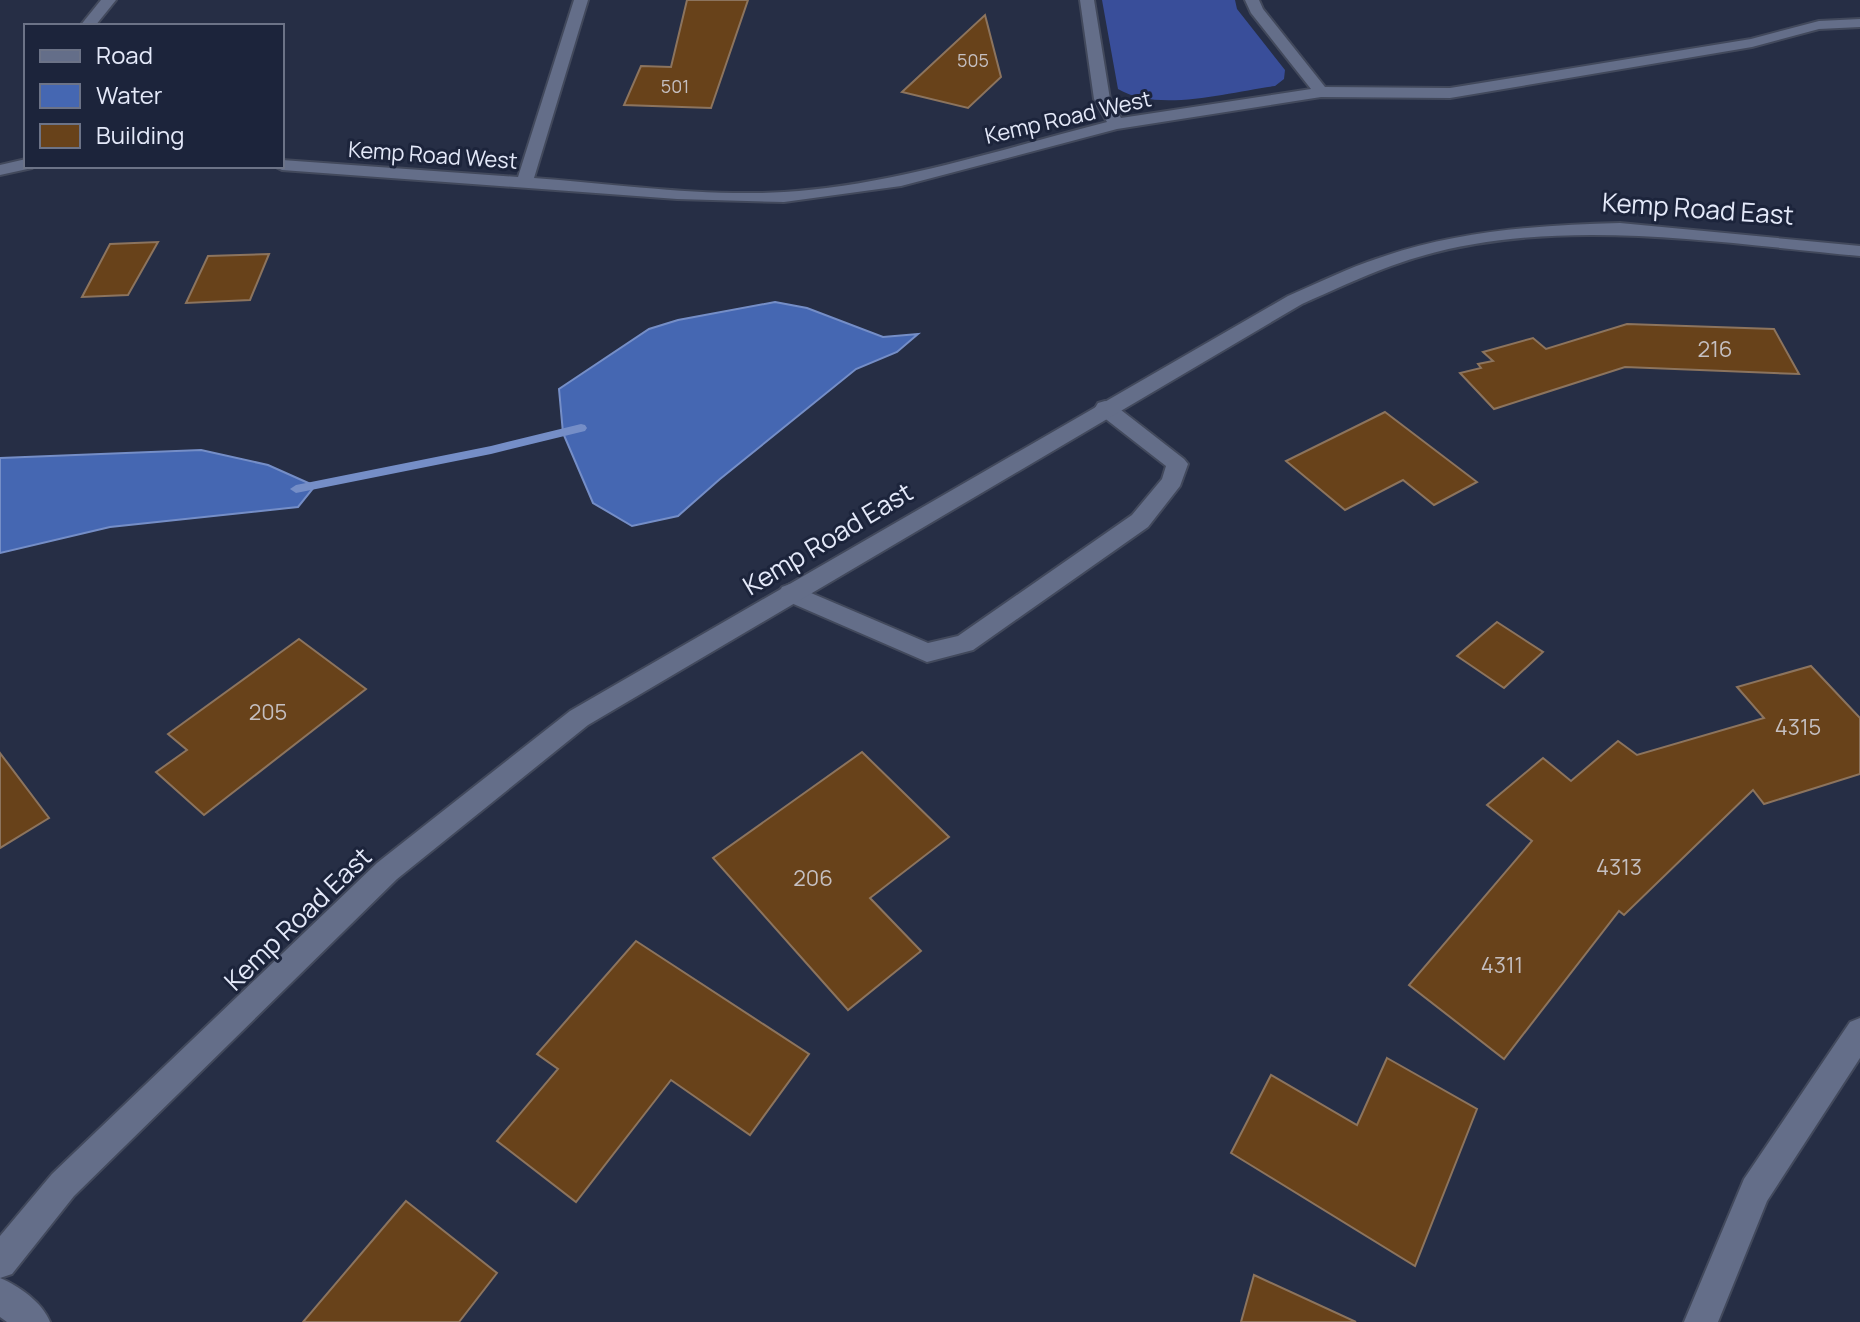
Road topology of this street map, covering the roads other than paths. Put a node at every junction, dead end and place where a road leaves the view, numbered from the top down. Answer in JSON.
{"nodes":[{"id":1,"x":109,"y":0,"type":"edge"},
{"id":2,"x":581,"y":0,"type":"edge"},
{"id":3,"x":1087,"y":0,"type":"edge"},
{"id":4,"x":1252,"y":0,"type":"edge"},
{"id":5,"x":1860,"y":23,"type":"edge"},
{"id":6,"x":89,"y":24,"type":"edge"},
{"id":7,"x":1321,"y":92,"type":"junction"},
{"id":8,"x":1116,"y":124,"type":"junction"},
{"id":9,"x":24,"y":164,"type":"edge"},
{"id":10,"x":284,"y":165,"type":"edge"},
{"id":11,"x":0,"y":170,"type":"edge"},
{"id":12,"x":524,"y":184,"type":"junction"},
{"id":13,"x":1860,"y":251,"type":"edge"},
{"id":14,"x":1105,"y":408,"type":"junction"},
{"id":15,"x":790,"y":593,"type":"junction"},
{"id":16,"x":1860,"y":1032,"type":"edge"},
{"id":17,"x":0,"y":1262,"type":"edge"},
{"id":18,"x":0,"y":1295,"type":"edge"},
{"id":19,"x":33,"y":1322,"type":"edge"},
{"id":20,"x":1701,"y":1322,"type":"edge"}],
"edges":[{"from":1,"to":6,"type":"street"},
{"from":2,"to":12,"type":"street"},
{"from":3,"to":8,"type":"street"},
{"from":4,"to":7,"type":"street"},
{"from":5,"to":7,"type":"street","name":"Kemp Road West"},
{"from":7,"to":8,"type":"street","name":"Kemp Road West"},
{"from":8,"to":12,"type":"street","name":"Kemp Road West"},
{"from":9,"to":11,"type":"street"},
{"from":10,"to":12,"type":"street","name":"Kemp Road West"},
{"from":13,"to":14,"type":"street","name":"Kemp Road East"},
{"from":14,"to":15,"type":"street","name":"Kemp Road East"},
{"from":14,"to":15,"type":"street"},
{"from":15,"to":17,"type":"street","name":"Kemp Road East"},
{"from":16,"to":20,"type":"street"},
{"from":18,"to":19,"type":"street"}]}
